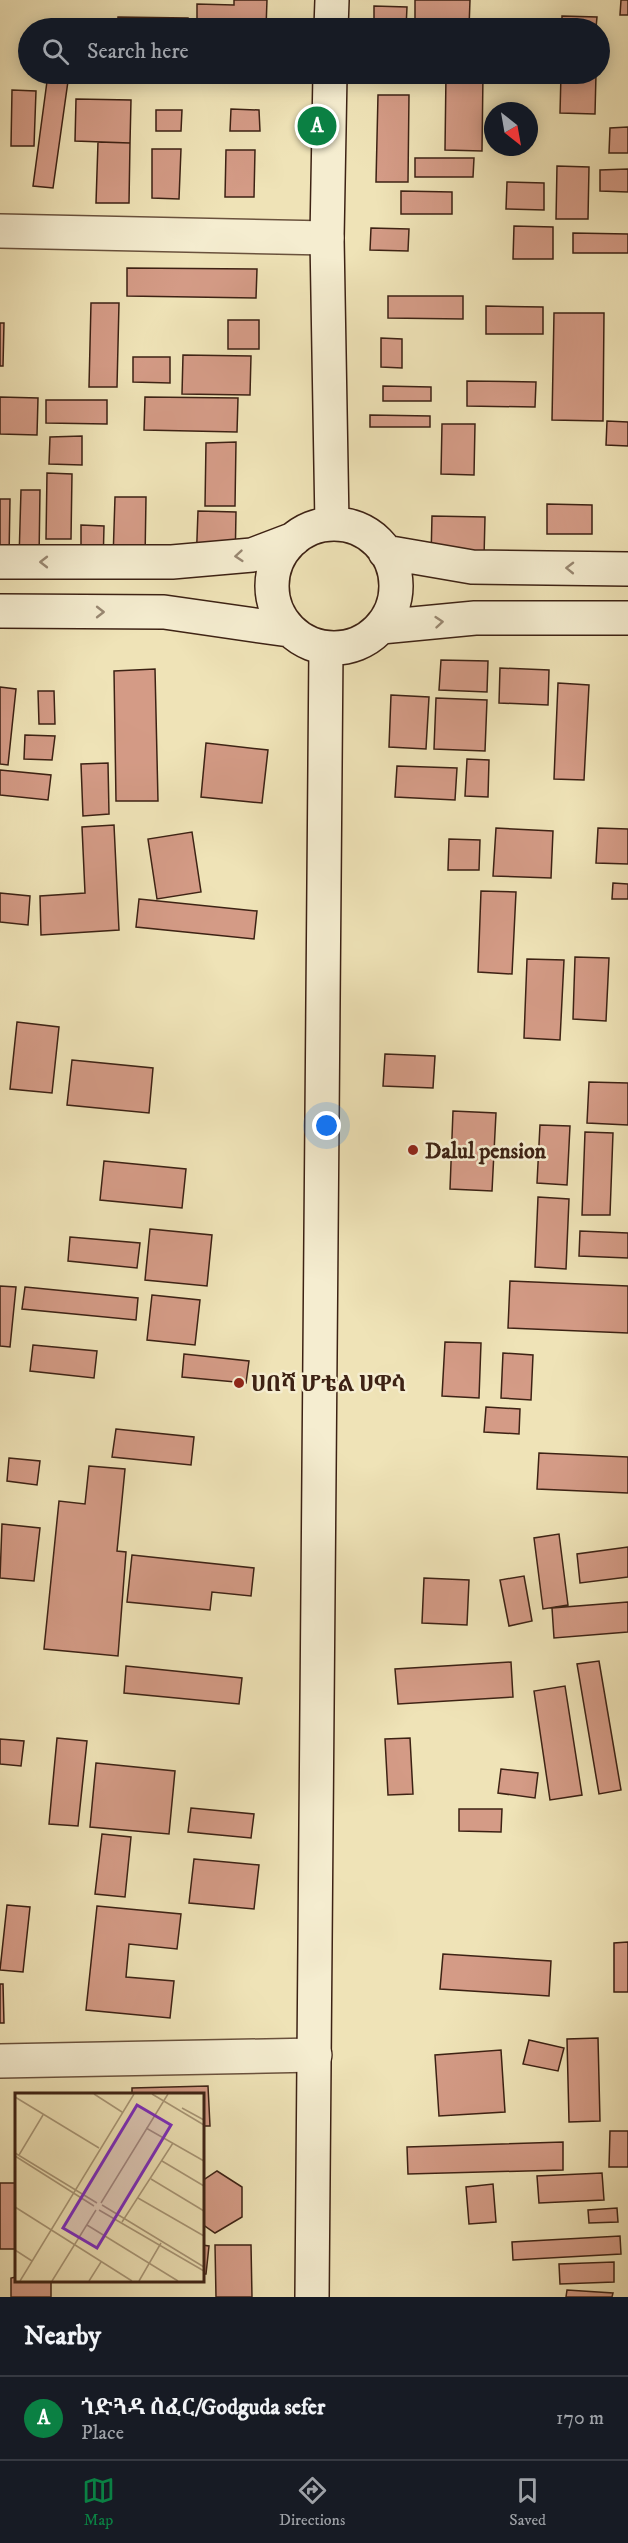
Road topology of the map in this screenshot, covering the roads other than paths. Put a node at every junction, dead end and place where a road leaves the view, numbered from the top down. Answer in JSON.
{"nodes":[{"id":1,"x":332,"y":0,"type":"edge"},
{"id":2,"x":331,"y":18,"type":"edge"},
{"id":3,"x":330,"y":84,"type":"edge"},
{"id":4,"x":0,"y":231,"type":"edge"},
{"id":5,"x":327,"y":238,"type":"junction"},
{"id":6,"x":332,"y":524,"type":"junction"},
{"id":7,"x":294,"y":539,"type":"junction"},
{"id":8,"x":385,"y":552,"type":"junction"},
{"id":9,"x":0,"y":562,"type":"edge"},
{"id":10,"x":628,"y":569,"type":"edge"},
{"id":11,"x":0,"y":611,"type":"edge"},
{"id":12,"x":628,"y":618,"type":"edge"},
{"id":13,"x":381,"y":627,"type":"junction"},
{"id":14,"x":289,"y":630,"type":"junction"},
{"id":15,"x":326,"y":648,"type":"junction"},
{"id":16,"x":315,"y":2055,"type":"junction"},
{"id":17,"x":0,"y":2061,"type":"edge"},
{"id":18,"x":312,"y":2297,"type":"edge"}],
"edges":[{"from":1,"to":2,"type":"street"},
{"from":3,"to":5,"type":"street"},
{"from":4,"to":5,"type":"street"},
{"from":5,"to":6,"type":"street"},
{"from":6,"to":7,"type":"street"},
{"from":6,"to":8,"type":"street"},
{"from":7,"to":9,"type":"street","one_way":true},
{"from":7,"to":14,"type":"street"},
{"from":10,"to":8,"type":"street","one_way":true},
{"from":8,"to":13,"type":"street"},
{"from":11,"to":14,"type":"street","one_way":true},
{"from":13,"to":12,"type":"street","one_way":true},
{"from":13,"to":15,"type":"street"},
{"from":14,"to":15,"type":"street"},
{"from":15,"to":16,"type":"street"},
{"from":16,"to":17,"type":"street"},
{"from":16,"to":18,"type":"street"}]}
